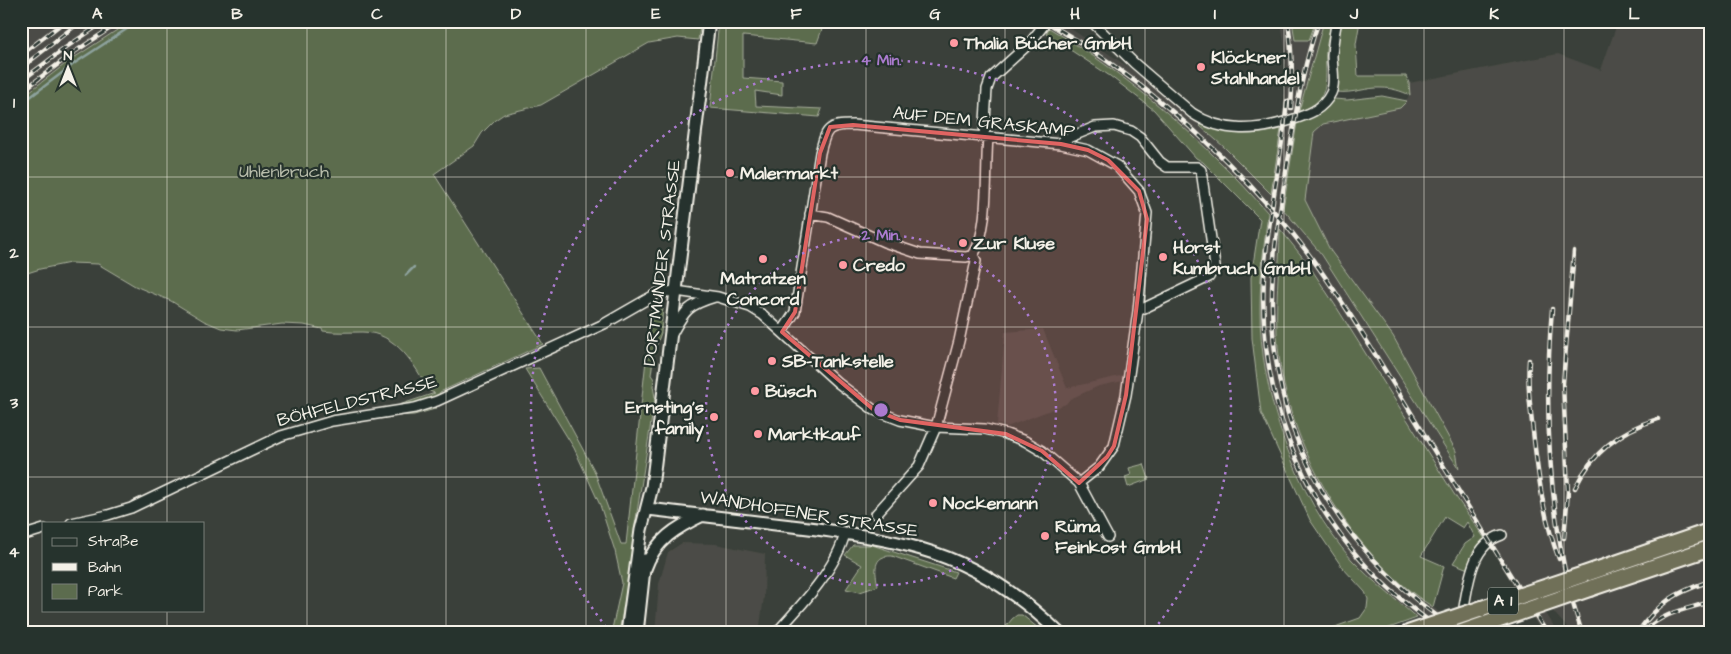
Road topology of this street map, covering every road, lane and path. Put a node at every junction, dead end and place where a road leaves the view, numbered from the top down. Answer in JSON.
{"nodes":[{"id":1,"x":709,"y":21,"type":"edge"},
{"id":2,"x":1091,"y":21,"type":"edge"},
{"id":3,"x":1337,"y":21,"type":"edge"},
{"id":4,"x":1044,"y":24,"type":"edge"},
{"id":5,"x":986,"y":138,"type":"junction"},
{"id":6,"x":1061,"y":144,"type":"junction"},
{"id":7,"x":810,"y":214,"type":"junction"},
{"id":8,"x":973,"y":255,"type":"junction"},
{"id":9,"x":676,"y":291,"type":"junction"},
{"id":10,"x":718,"y":297,"type":"junction"},
{"id":11,"x":1138,"y":311,"type":"junction"},
{"id":12,"x":782,"y":332,"type":"junction"},
{"id":13,"x":671,"y":336,"type":"junction"},
{"id":14,"x":936,"y":427,"type":"junction"},
{"id":15,"x":1079,"y":483,"type":"junction"},
{"id":16,"x":648,"y":508,"type":"junction"},
{"id":17,"x":876,"y":514,"type":"dead end"},
{"id":18,"x":704,"y":515,"type":"junction"},
{"id":19,"x":76,"y":522,"type":"edge"},
{"id":20,"x":42,"y":529,"type":"edge"},
{"id":21,"x":1710,"y":531,"type":"edge"},
{"id":22,"x":845,"y":533,"type":"junction"},
{"id":23,"x":1502,"y":535,"type":"dead end"},
{"id":24,"x":21,"y":536,"type":"edge"},
{"id":25,"x":1108,"y":537,"type":"dead end"},
{"id":26,"x":1710,"y":548,"type":"edge"},
{"id":27,"x":643,"y":575,"type":"junction"},
{"id":28,"x":1417,"y":630,"type":"edge"},
{"id":29,"x":627,"y":633,"type":"edge"},
{"id":30,"x":637,"y":633,"type":"edge"},
{"id":31,"x":776,"y":633,"type":"edge"},
{"id":32,"x":1059,"y":633,"type":"edge"},
{"id":33,"x":1459,"y":633,"type":"edge"}],
"edges":[{"from":1,"to":9,"type":"main road","name":"DORTMUNDER STRASSE"},
{"from":2,"to":3,"type":"street"},
{"from":4,"to":5,"type":"street"},
{"from":5,"to":6,"type":"street","name":"AUF DEM GRASKAMP"},
{"from":5,"to":7,"type":"street","name":"AUF DEM GRASKAMP"},
{"from":5,"to":8,"type":"street"},
{"from":6,"to":11,"type":"street","name":"AUF DEM GRASKAMP"},
{"from":6,"to":11,"type":"street"},
{"from":7,"to":8,"type":"street"},
{"from":7,"to":12,"type":"street","name":"AUF DEM GRASKAMP"},
{"from":8,"to":14,"type":"street"},
{"from":9,"to":10,"type":"street"},
{"from":9,"to":13,"type":"main road","name":"DORTMUNDER STRASSE"},
{"from":9,"to":19,"type":"street","name":"BÖHFELDSTRASSE"},
{"from":10,"to":12,"type":"street"},
{"from":10,"to":13,"type":"street"},
{"from":11,"to":15,"type":"street","name":"AUF DEM GRASKAMP"},
{"from":12,"to":14,"type":"street"},
{"from":13,"to":16,"type":"main road","name":"DORTMUNDER STRASSE"},
{"from":14,"to":15,"type":"street"},
{"from":14,"to":17,"type":"street"},
{"from":15,"to":25,"type":"street"},
{"from":16,"to":18,"type":"main road","name":"WANDHOFENER STRASSE"},
{"from":16,"to":27,"type":"main road","name":"DORTMUNDER STRASSE"},
{"from":16,"to":29,"type":"main road","name":"DORTMUNDER STRASSE"},
{"from":18,"to":22,"type":"main road","name":"WANDHOFENER STRASSE"},
{"from":18,"to":27,"type":"main road"},
{"from":20,"to":24,"type":"street"},
{"from":21,"to":28,"type":"highway","number":"A 1","bridge":true},
{"from":22,"to":31,"type":"street"},
{"from":22,"to":32,"type":"main road","name":"WANDHOFENER STRASSE"},
{"from":23,"to":33,"type":"street"},
{"from":26,"to":33,"type":"highway","number":"A 1","bridge":true},
{"from":27,"to":30,"type":"main road","name":"DORTMUNDER STRASSE"}]}
